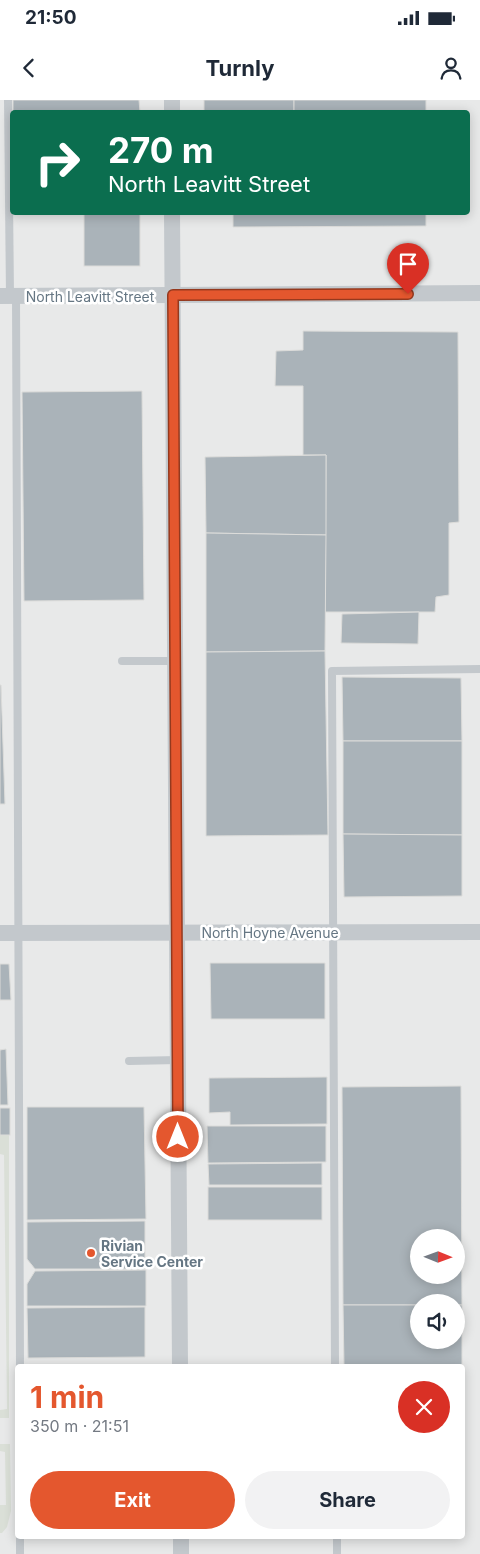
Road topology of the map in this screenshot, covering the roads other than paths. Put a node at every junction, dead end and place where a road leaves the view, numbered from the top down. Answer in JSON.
{"nodes":[{"id":1,"x":8,"y":100,"type":"edge"},
{"id":2,"x":172,"y":215,"type":"edge"},
{"id":3,"x":480,"y":293,"type":"edge"},
{"id":4,"x":173,"y":295,"type":"junction"},
{"id":5,"x":8,"y":296,"type":"edge"},
{"id":6,"x":122,"y":661,"type":"dead end"},
{"id":7,"x":175,"y":661,"type":"junction"},
{"id":8,"x":480,"y":669,"type":"edge"},
{"id":9,"x":332,"y":932,"type":"junction"},
{"id":10,"x":480,"y":932,"type":"edge"},
{"id":11,"x":0,"y":933,"type":"edge"},
{"id":12,"x":19,"y":933,"type":"junction"},
{"id":13,"x":177,"y":933,"type":"junction"},
{"id":14,"x":178,"y":1060,"type":"junction"},
{"id":15,"x":129,"y":1061,"type":"dead end"},
{"id":16,"x":20,"y":1364,"type":"edge"},
{"id":17,"x":180,"y":1364,"type":"edge"},
{"id":18,"x":335,"y":1364,"type":"edge"},
{"id":19,"x":20,"y":1539,"type":"edge"},
{"id":20,"x":181,"y":1539,"type":"edge"},
{"id":21,"x":336,"y":1539,"type":"edge"},
{"id":22,"x":20,"y":1554,"type":"edge"},
{"id":23,"x":181,"y":1554,"type":"edge"},
{"id":24,"x":337,"y":1554,"type":"edge"}],
"edges":[{"from":1,"to":5,"type":"lane"},
{"from":2,"to":4,"type":"street"},
{"from":3,"to":4,"type":"street","name":"North Leavitt Street"},
{"from":4,"to":5,"type":"street","name":"North Leavitt Street"},
{"from":4,"to":7,"type":"street"},
{"from":5,"to":12,"type":"lane"},
{"from":6,"to":7,"type":"lane"},
{"from":7,"to":13,"type":"street"},
{"from":8,"to":9,"type":"lane"},
{"from":9,"to":10,"type":"street","name":"North Hoyne Avenue"},
{"from":9,"to":13,"type":"street","name":"North Hoyne Avenue"},
{"from":9,"to":18,"type":"lane"},
{"from":11,"to":12,"type":"street","name":"North Hoyne Avenue"},
{"from":12,"to":13,"type":"street","name":"North Hoyne Avenue"},
{"from":12,"to":16,"type":"lane"},
{"from":13,"to":14,"type":"street"},
{"from":14,"to":15,"type":"lane"},
{"from":14,"to":17,"type":"street"},
{"from":19,"to":22,"type":"lane"},
{"from":20,"to":23,"type":"street"},
{"from":21,"to":24,"type":"lane"}]}
